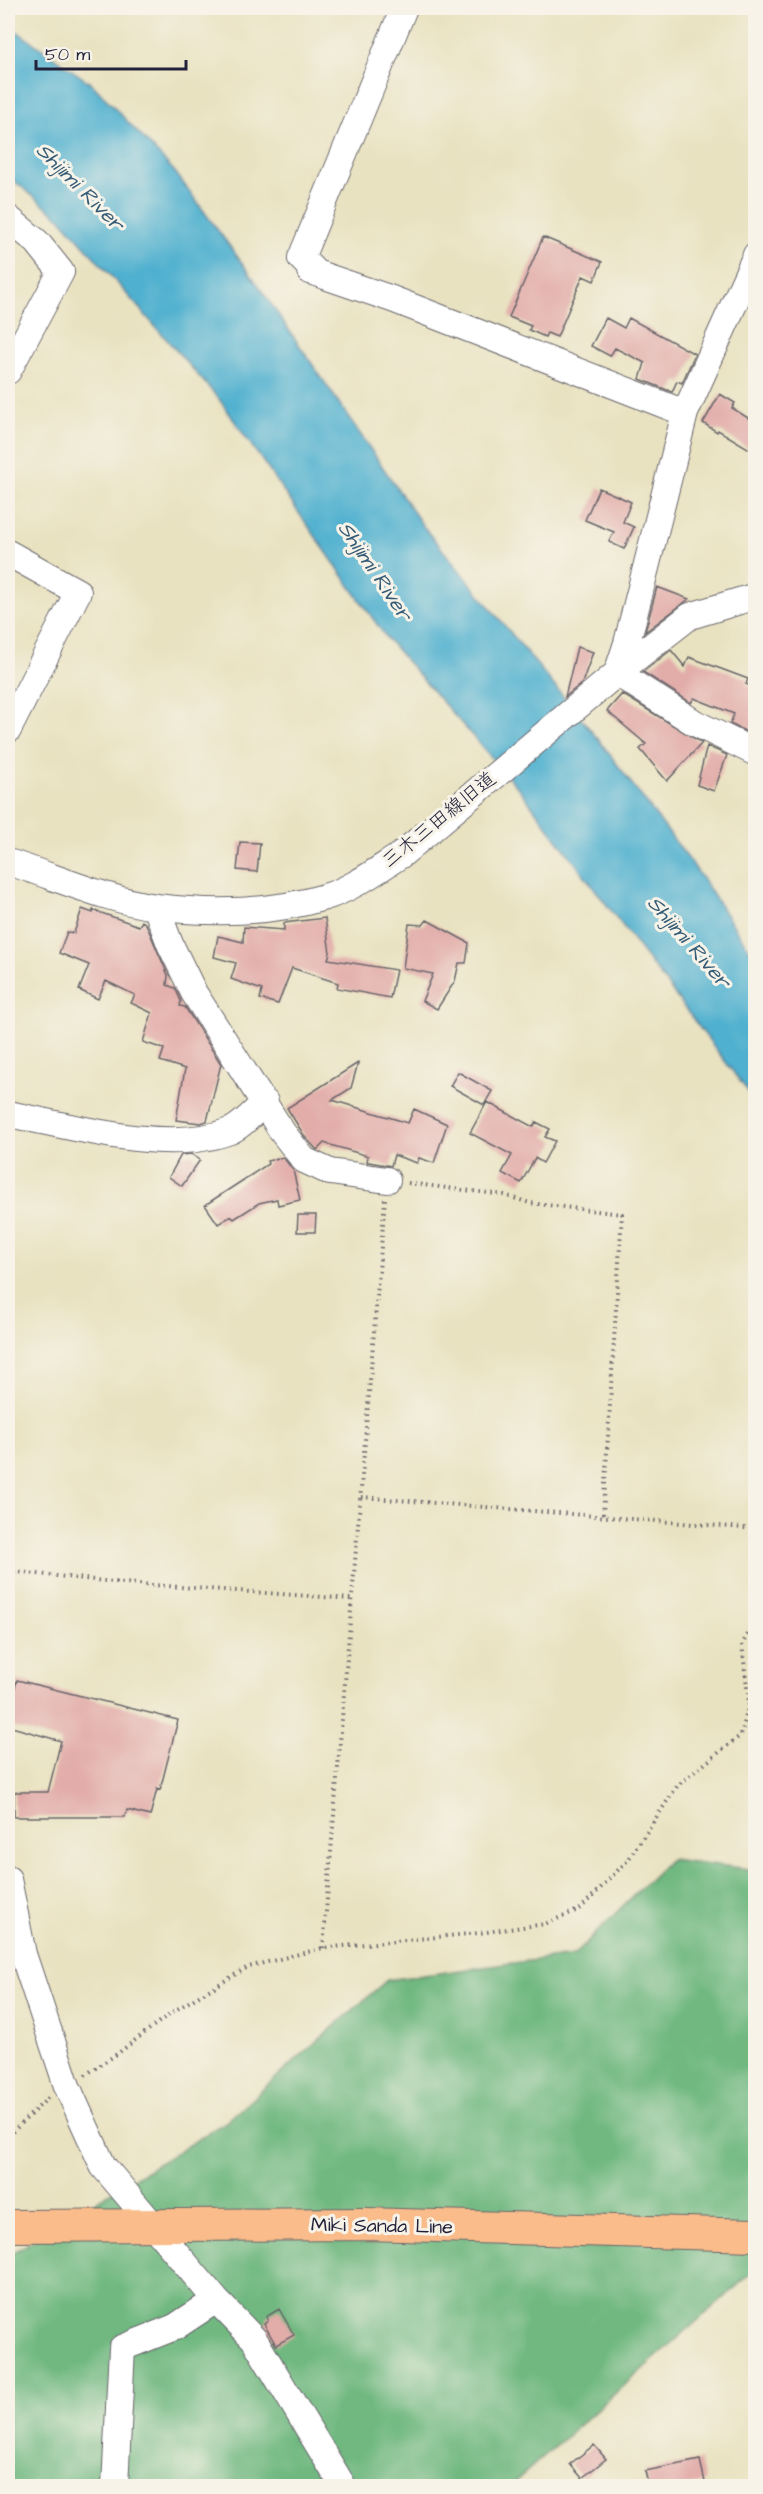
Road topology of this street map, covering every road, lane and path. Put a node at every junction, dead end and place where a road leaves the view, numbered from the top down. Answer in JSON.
{"nodes":[{"id":1,"x":404,"y":8,"type":"edge"},
{"id":2,"x":8,"y":218,"type":"edge"},
{"id":3,"x":756,"y":255,"type":"edge"},
{"id":4,"x":8,"y":371,"type":"edge"},
{"id":5,"x":685,"y":412,"type":"junction"},
{"id":6,"x":8,"y":554,"type":"edge"},
{"id":7,"x":756,"y":596,"type":"edge"},
{"id":8,"x":617,"y":673,"type":"junction"},
{"id":9,"x":8,"y":730,"type":"edge"},
{"id":10,"x":756,"y":753,"type":"edge"},
{"id":11,"x":8,"y":862,"type":"edge"},
{"id":12,"x":156,"y":907,"type":"junction"},
{"id":13,"x":265,"y":1102,"type":"junction"},
{"id":14,"x":8,"y":1114,"type":"edge"},
{"id":15,"x":387,"y":1180,"type":"junction"},
{"id":16,"x":361,"y":1497,"type":"junction"},
{"id":17,"x":603,"y":1515,"type":"junction"},
{"id":18,"x":756,"y":1529,"type":"edge"},
{"id":19,"x":8,"y":1571,"type":"edge"},
{"id":20,"x":351,"y":1599,"type":"junction"},
{"id":21,"x":756,"y":1621,"type":"edge"},
{"id":22,"x":8,"y":1879,"type":"edge"},
{"id":23,"x":323,"y":1948,"type":"junction"},
{"id":24,"x":67,"y":2086,"type":"junction"},
{"id":25,"x":8,"y":2136,"type":"edge"},
{"id":26,"x":151,"y":2224,"type":"junction"},
{"id":27,"x":8,"y":2226,"type":"edge"},
{"id":28,"x":756,"y":2235,"type":"edge"},
{"id":29,"x":216,"y":2300,"type":"junction"},
{"id":30,"x":115,"y":2487,"type":"edge"},
{"id":31,"x":343,"y":2487,"type":"edge"}],
"edges":[{"from":1,"to":5,"type":"street"},
{"from":2,"to":4,"type":"street"},
{"from":3,"to":5,"type":"street"},
{"from":5,"to":8,"type":"street"},
{"from":6,"to":9,"type":"street"},
{"from":7,"to":8,"type":"street","name":"三木三田線旧道"},
{"from":8,"to":10,"type":"street"},
{"from":8,"to":12,"type":"street","name":"三木三田線旧道"},
{"from":11,"to":12,"type":"street","name":"三木三田線旧道"},
{"from":12,"to":13,"type":"street"},
{"from":13,"to":14,"type":"street"},
{"from":13,"to":15,"type":"street"},
{"from":15,"to":16,"type":"path"},
{"from":15,"to":17,"type":"path"},
{"from":16,"to":17,"type":"path"},
{"from":16,"to":20,"type":"path"},
{"from":17,"to":18,"type":"path"},
{"from":19,"to":20,"type":"path"},
{"from":20,"to":23,"type":"path"},
{"from":21,"to":23,"type":"path"},
{"from":22,"to":24,"type":"street"},
{"from":23,"to":24,"type":"path"},
{"from":24,"to":25,"type":"path"},
{"from":24,"to":26,"type":"street"},
{"from":26,"to":27,"type":"main road","name":"Miki Sanda Line"},
{"from":26,"to":28,"type":"main road","name":"Miki Sanda Line"},
{"from":26,"to":29,"type":"street"},
{"from":29,"to":30,"type":"street"},
{"from":29,"to":31,"type":"street"}]}
